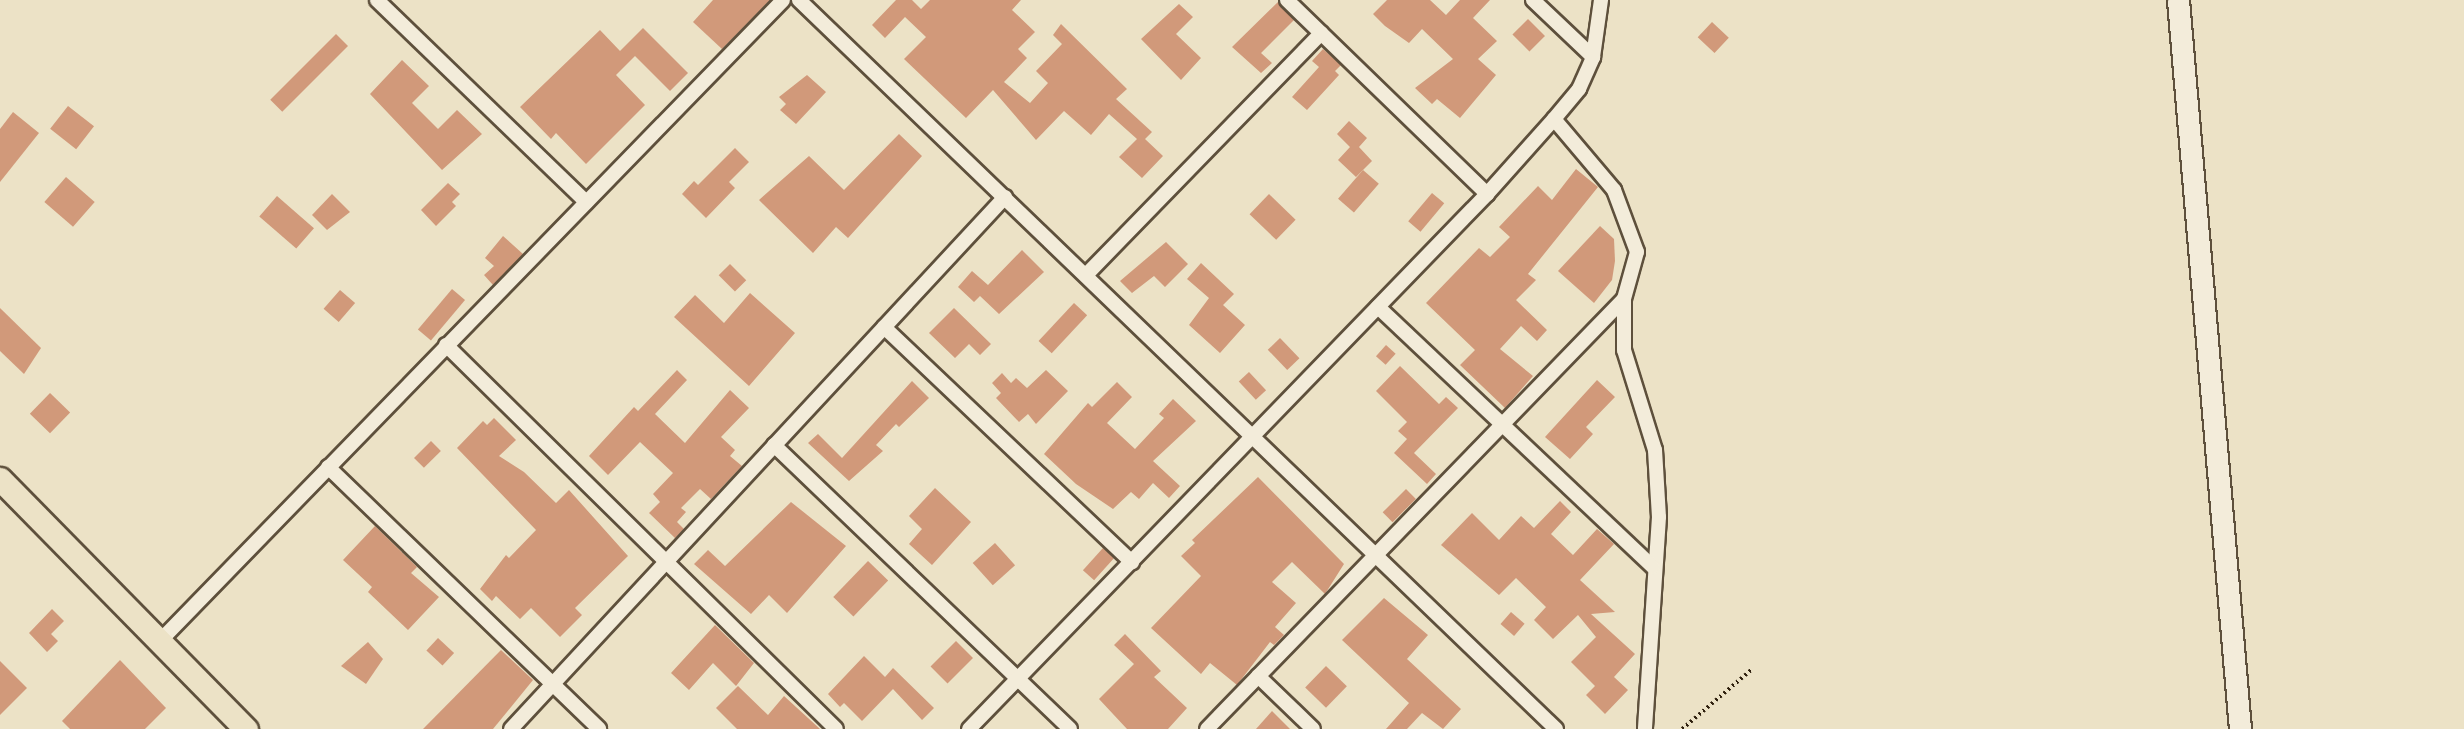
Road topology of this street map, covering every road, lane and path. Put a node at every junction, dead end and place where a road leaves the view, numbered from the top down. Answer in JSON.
{"nodes":[{"id":1,"x":377,"y":0,"type":"edge"},
{"id":2,"x":783,"y":0,"type":"edge"},
{"id":3,"x":799,"y":0,"type":"edge"},
{"id":4,"x":1287,"y":0,"type":"edge"},
{"id":5,"x":1533,"y":0,"type":"edge"},
{"id":6,"x":1601,"y":0,"type":"edge"},
{"id":7,"x":2178,"y":0,"type":"edge"},
{"id":8,"x":1321,"y":33,"type":"junction"},
{"id":9,"x":1593,"y":57,"type":"junction"},
{"id":10,"x":1554,"y":119,"type":"junction"},
{"id":11,"x":1487,"y":194,"type":"junction"},
{"id":12,"x":1005,"y":197,"type":"junction"},
{"id":13,"x":586,"y":202,"type":"junction"},
{"id":14,"x":1087,"y":274,"type":"junction"},
{"id":15,"x":1624,"y":299,"type":"junction"},
{"id":16,"x":1378,"y":307,"type":"junction"},
{"id":17,"x":884,"y":327,"type":"junction"},
{"id":18,"x":446,"y":345,"type":"junction"},
{"id":19,"x":1503,"y":427,"type":"junction"},
{"id":20,"x":1253,"y":437,"type":"junction"},
{"id":21,"x":774,"y":445,"type":"junction"},
{"id":22,"x":328,"y":467,"type":"junction"},
{"id":23,"x":0,"y":479,"type":"edge"},
{"id":24,"x":1377,"y":557,"type":"junction"},
{"id":25,"x":665,"y":562,"type":"junction"},
{"id":26,"x":1132,"y":562,"type":"junction"},
{"id":27,"x":1653,"y":567,"type":"junction"},
{"id":28,"x":159,"y":642,"type":"junction"},
{"id":29,"x":1751,"y":670,"type":"dead end"},
{"id":30,"x":1258,"y":676,"type":"junction"},
{"id":31,"x":1018,"y":679,"type":"junction"},
{"id":32,"x":552,"y":683,"type":"junction"},
{"id":33,"x":246,"y":729,"type":"edge"},
{"id":34,"x":511,"y":729,"type":"edge"},
{"id":35,"x":599,"y":729,"type":"edge"},
{"id":36,"x":836,"y":729,"type":"edge"},
{"id":37,"x":969,"y":729,"type":"edge"},
{"id":38,"x":1070,"y":729,"type":"edge"},
{"id":39,"x":1207,"y":729,"type":"edge"},
{"id":40,"x":1313,"y":729,"type":"edge"},
{"id":41,"x":1556,"y":729,"type":"edge"},
{"id":42,"x":1645,"y":729,"type":"edge"},
{"id":43,"x":1682,"y":729,"type":"edge"},
{"id":44,"x":2240,"y":729,"type":"edge"}],
"edges":[{"from":1,"to":13,"type":"street"},
{"from":2,"to":13,"type":"street"},
{"from":3,"to":12,"type":"street"},
{"from":4,"to":8,"type":"street"},
{"from":5,"to":9,"type":"street"},
{"from":6,"to":9,"type":"street"},
{"from":7,"to":44,"type":"street"},
{"from":8,"to":11,"type":"street"},
{"from":8,"to":14,"type":"street"},
{"from":9,"to":10,"type":"street"},
{"from":10,"to":11,"type":"street"},
{"from":10,"to":15,"type":"street"},
{"from":11,"to":16,"type":"street"},
{"from":12,"to":14,"type":"street"},
{"from":12,"to":17,"type":"street"},
{"from":13,"to":18,"type":"street"},
{"from":14,"to":20,"type":"street"},
{"from":15,"to":19,"type":"street"},
{"from":15,"to":27,"type":"street"},
{"from":16,"to":19,"type":"street"},
{"from":16,"to":20,"type":"street"},
{"from":17,"to":21,"type":"street"},
{"from":17,"to":26,"type":"street"},
{"from":18,"to":22,"type":"street"},
{"from":18,"to":25,"type":"street"},
{"from":19,"to":24,"type":"street"},
{"from":19,"to":27,"type":"street"},
{"from":20,"to":24,"type":"street"},
{"from":20,"to":26,"type":"street"},
{"from":21,"to":25,"type":"street"},
{"from":21,"to":31,"type":"street"},
{"from":22,"to":28,"type":"street"},
{"from":22,"to":32,"type":"street"},
{"from":23,"to":28,"type":"main road"},
{"from":24,"to":30,"type":"street"},
{"from":24,"to":41,"type":"street"},
{"from":25,"to":32,"type":"street"},
{"from":25,"to":36,"type":"street"},
{"from":26,"to":31,"type":"street"},
{"from":27,"to":42,"type":"street"},
{"from":28,"to":33,"type":"main road"},
{"from":29,"to":43,"type":"path"},
{"from":30,"to":39,"type":"street"},
{"from":30,"to":40,"type":"street"},
{"from":31,"to":37,"type":"street"},
{"from":31,"to":38,"type":"street"},
{"from":32,"to":34,"type":"street"},
{"from":32,"to":35,"type":"street"}]}
